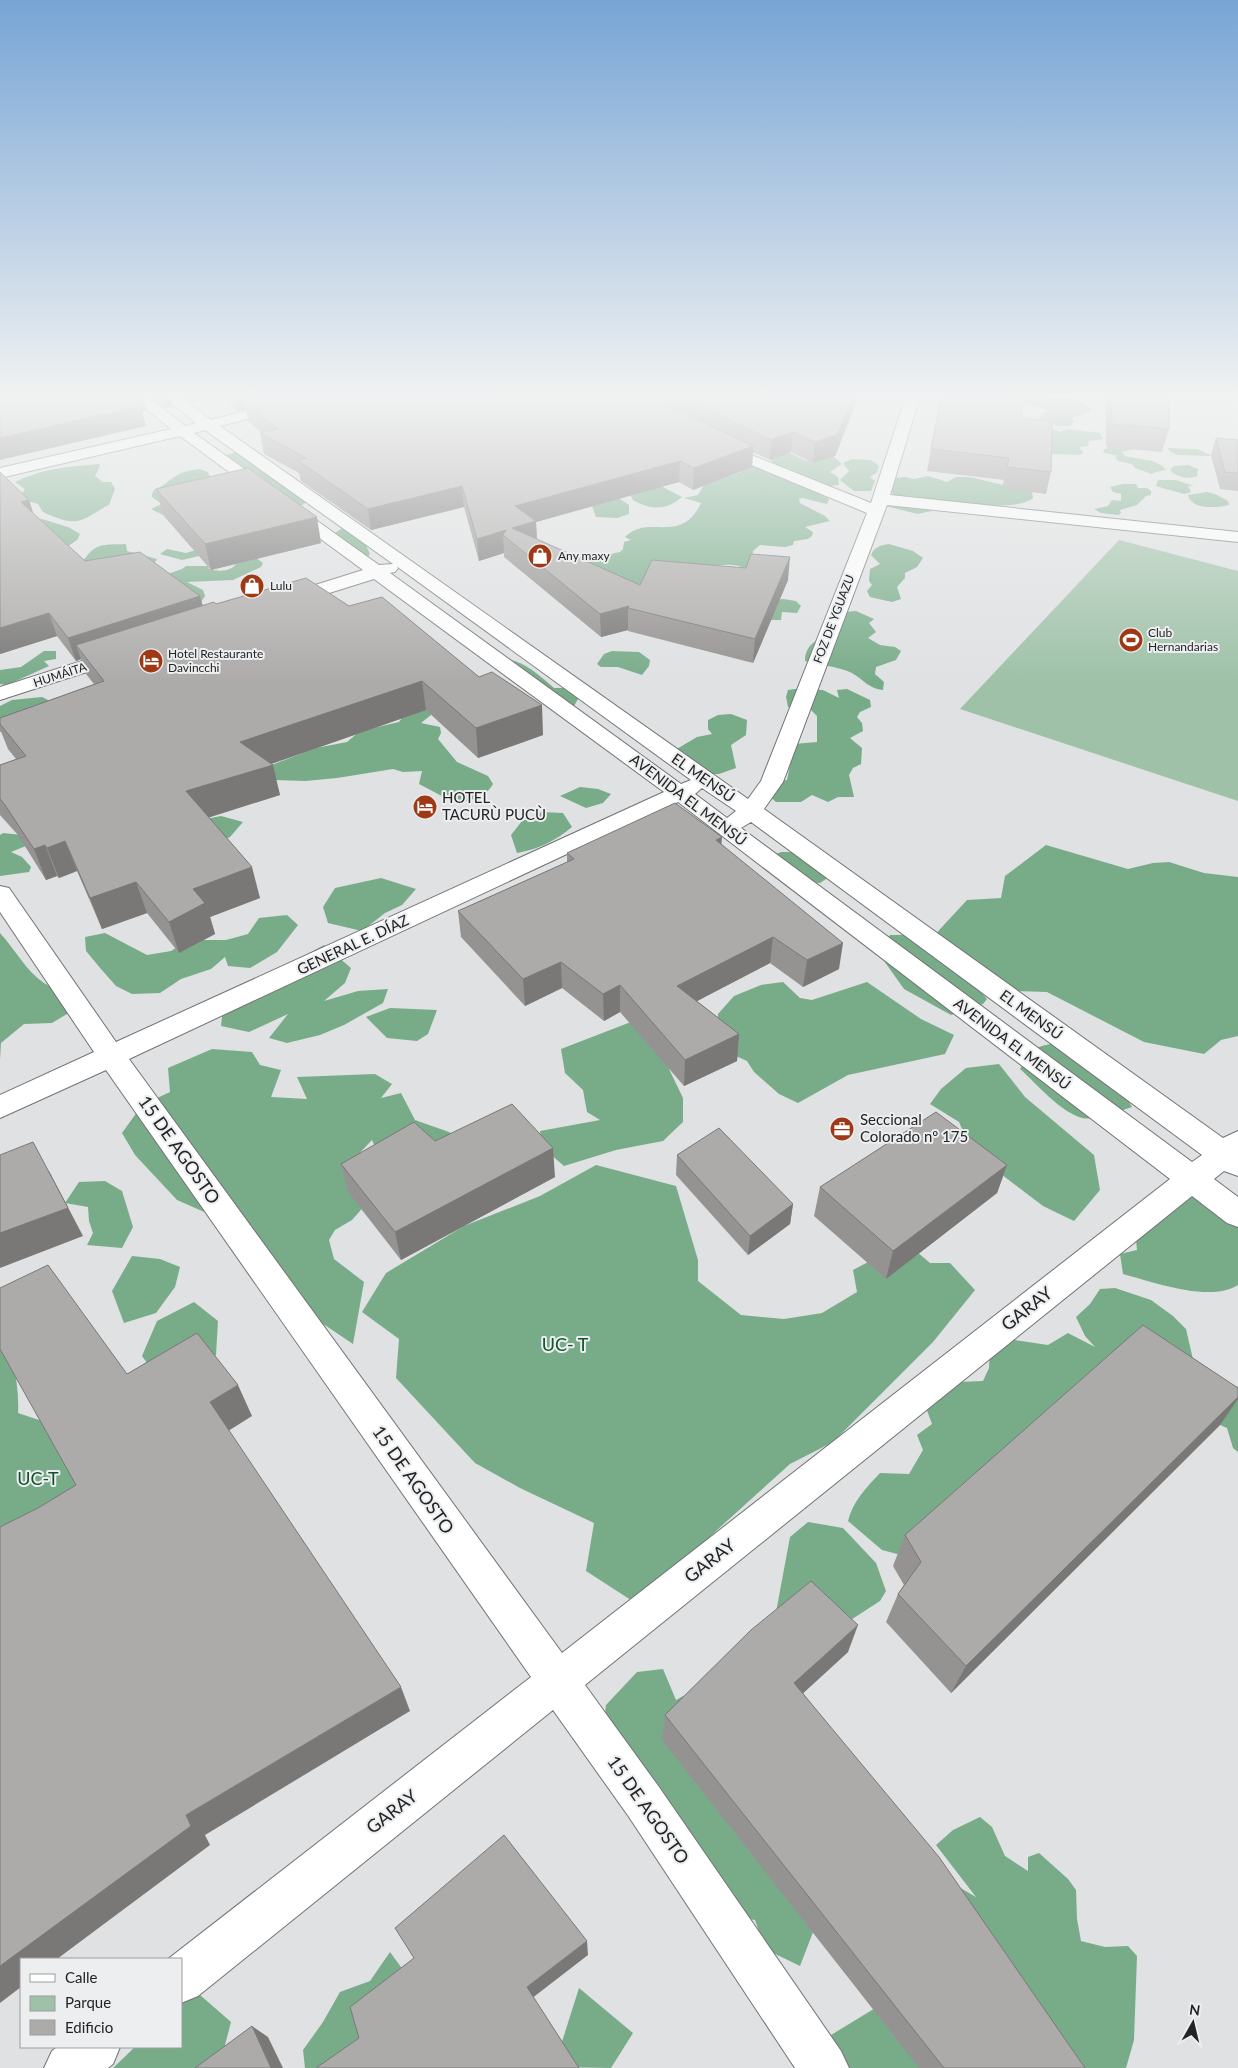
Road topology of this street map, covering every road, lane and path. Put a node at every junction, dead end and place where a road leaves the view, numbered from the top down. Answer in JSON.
{"nodes":[{"id":1,"x":263,"y":490,"type":"edge"},
{"id":2,"x":299,"y":490,"type":"edge"},
{"id":3,"x":835,"y":490,"type":"edge"},
{"id":4,"x":883,"y":490,"type":"edge"},
{"id":5,"x":878,"y":505,"type":"junction"},
{"id":6,"x":1238,"y":537,"type":"edge"},
{"id":7,"x":405,"y":564,"type":"junction"},
{"id":8,"x":376,"y":572,"type":"junction"},
{"id":9,"x":272,"y":605,"type":"edge"},
{"id":10,"x":141,"y":648,"type":"edge"},
{"id":11,"x":0,"y":694,"type":"edge"},
{"id":12,"x":705,"y":780,"type":"junction"},
{"id":13,"x":680,"y":793,"type":"junction"},
{"id":14,"x":751,"y":811,"type":"junction"},
{"id":15,"x":727,"y":829,"type":"junction"},
{"id":16,"x":0,"y":894,"type":"edge"},
{"id":17,"x":112,"y":1057,"type":"junction"},
{"id":18,"x":0,"y":1107,"type":"edge"},
{"id":19,"x":1233,"y":1154,"type":"edge"},
{"id":20,"x":1191,"y":1180,"type":"junction"},
{"id":21,"x":1238,"y":1214,"type":"edge"},
{"id":22,"x":557,"y":1682,"type":"junction"},
{"id":23,"x":182,"y":1978,"type":"edge"},
{"id":24,"x":95,"y":2048,"type":"edge"},
{"id":25,"x":69,"y":2068,"type":"edge"},
{"id":26,"x":824,"y":2068,"type":"edge"}],
"edges":[{"from":1,"to":8,"type":"street","name":"AVENIDA EL MENSÚ"},
{"from":2,"to":7,"type":"street","name":"EL MENSÚ"},
{"from":3,"to":5,"type":"street"},
{"from":4,"to":5,"type":"street","name":"FOZ DE YGUAZU"},
{"from":5,"to":6,"type":"street"},
{"from":5,"to":14,"type":"street","name":"FOZ DE YGUAZU"},
{"from":7,"to":8,"type":"street"},
{"from":7,"to":12,"type":"street","name":"EL MENSÚ"},
{"from":8,"to":9,"type":"street"},
{"from":8,"to":13,"type":"street","name":"AVENIDA EL MENSÚ"},
{"from":10,"to":11,"type":"street","name":"HUMÁITA"},
{"from":12,"to":13,"type":"street","name":"GENERAL E. DÍAZ"},
{"from":12,"to":14,"type":"street","name":"EL MENSÚ"},
{"from":13,"to":15,"type":"street","name":"AVENIDA EL MENSÚ"},
{"from":13,"to":17,"type":"street","name":"GENERAL E. DÍAZ"},
{"from":14,"to":15,"type":"street","name":"FOZ DE YGUAZU"},
{"from":14,"to":19,"type":"street","name":"EL MENSÚ"},
{"from":15,"to":20,"type":"street","name":"AVENIDA EL MENSÚ"},
{"from":16,"to":17,"type":"street","name":"15 DE AGOSTO"},
{"from":17,"to":18,"type":"street","name":"GENERAL E. DÍAZ"},
{"from":17,"to":22,"type":"street","name":"15 DE AGOSTO"},
{"from":19,"to":20,"type":"street","name":"GARAY"},
{"from":20,"to":21,"type":"street","name":"AVENIDA EL MENSÚ"},
{"from":20,"to":22,"type":"street","name":"GARAY"},
{"from":22,"to":23,"type":"street","name":"GARAY"},
{"from":22,"to":26,"type":"street","name":"15 DE AGOSTO"},
{"from":24,"to":25,"type":"street"}]}
